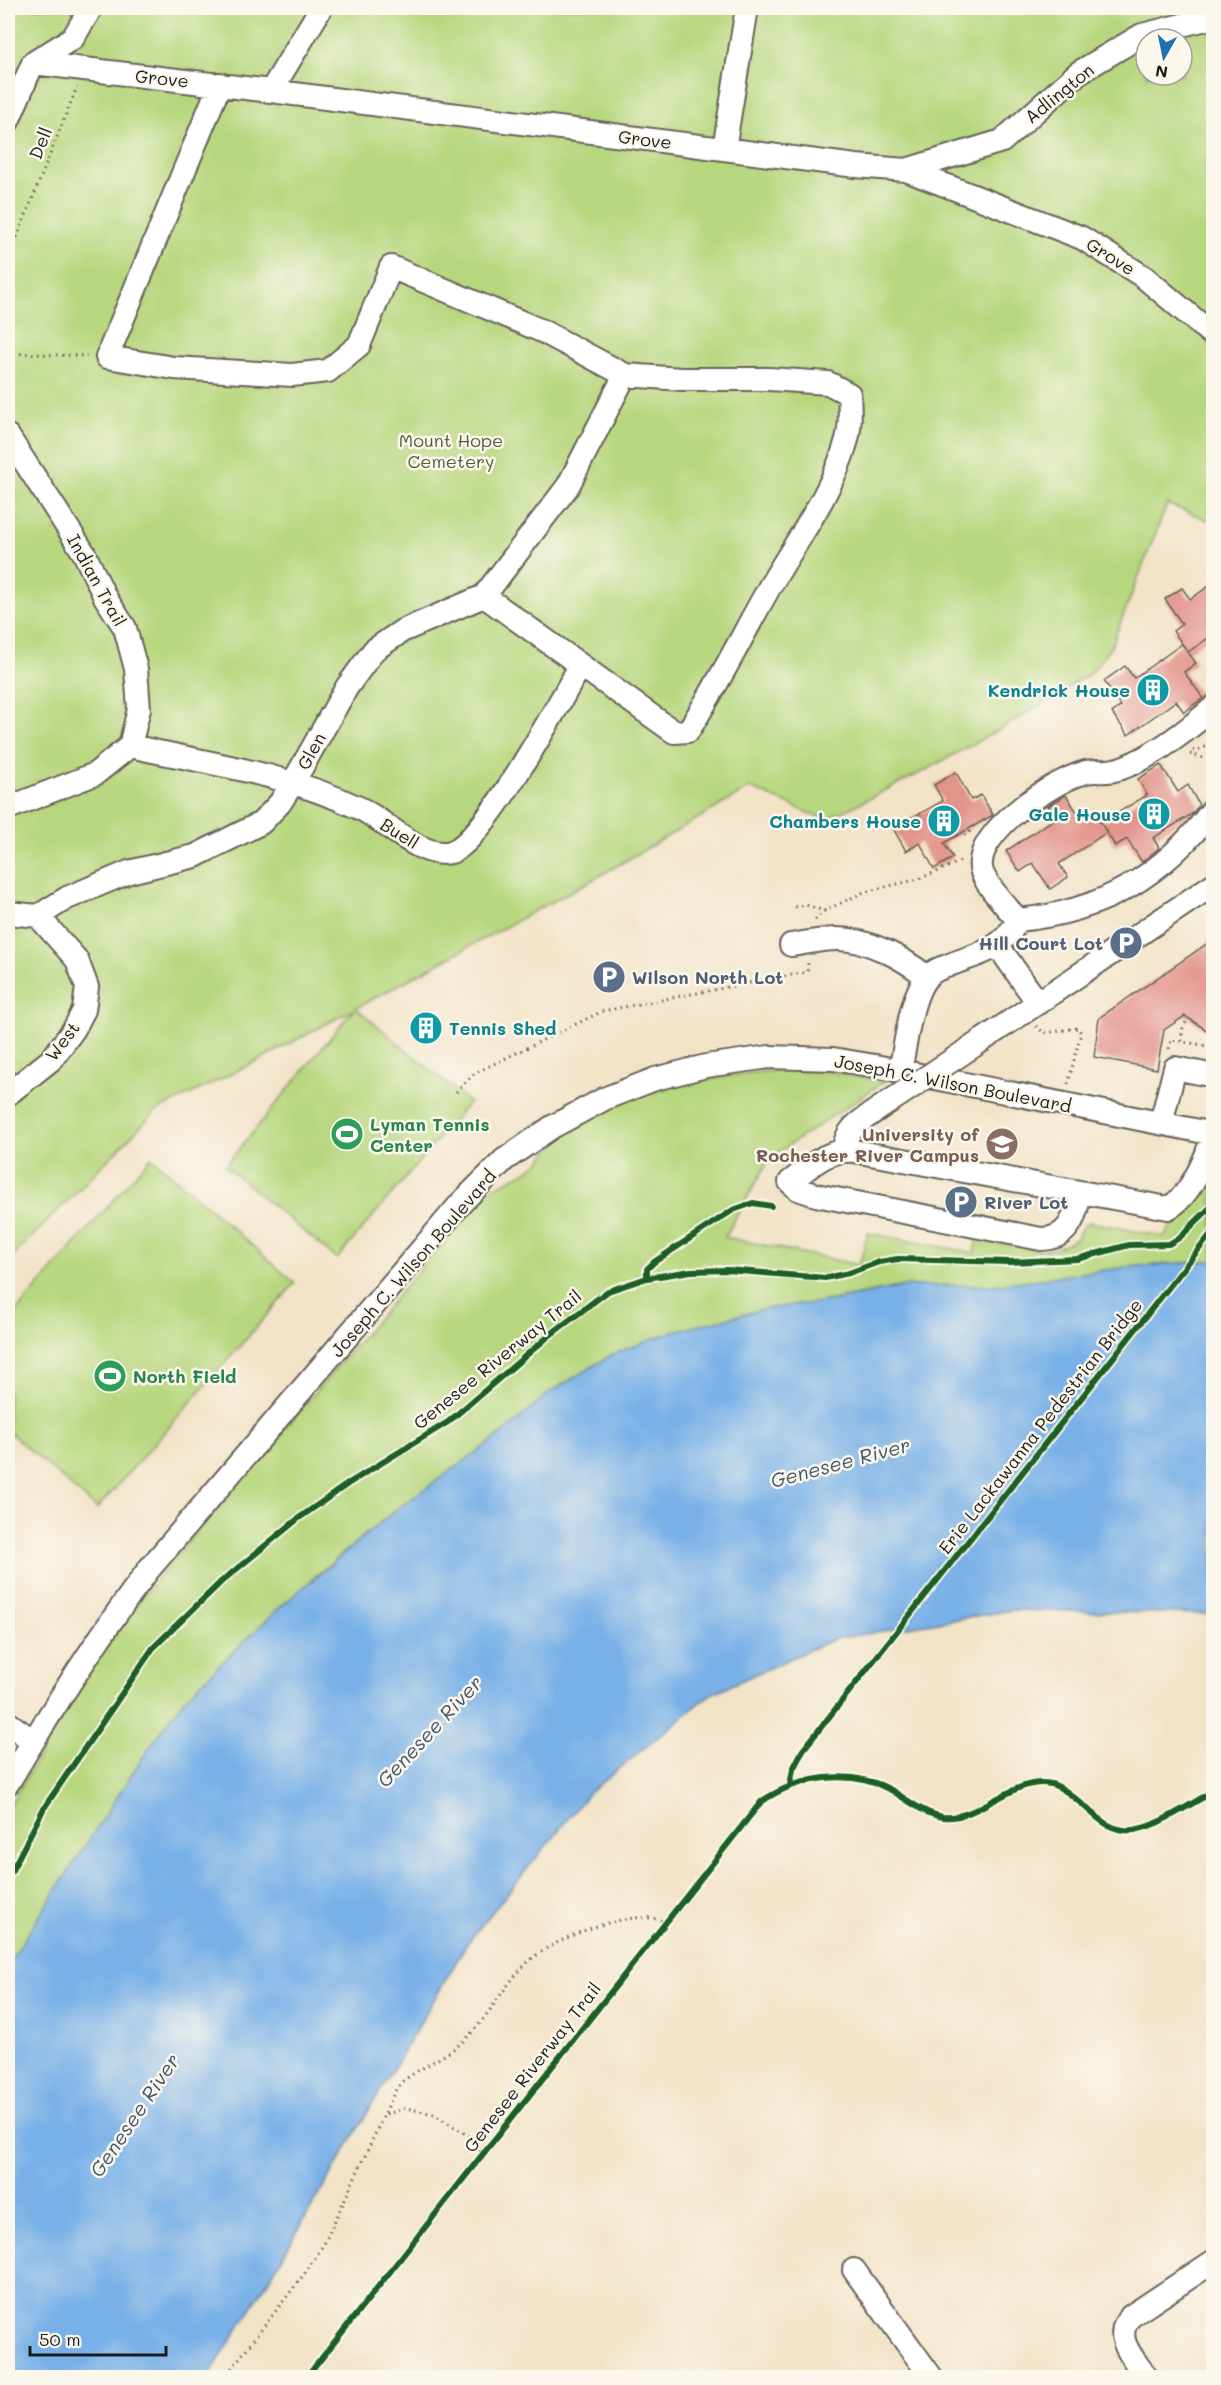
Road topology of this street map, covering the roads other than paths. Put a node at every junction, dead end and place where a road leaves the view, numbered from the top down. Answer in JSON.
{"nodes":[{"id":1,"x":91,"y":8,"type":"edge"},
{"id":2,"x":321,"y":8,"type":"edge"},
{"id":3,"x":747,"y":8,"type":"edge"},
{"id":4,"x":1208,"y":16,"type":"edge"},
{"id":5,"x":33,"y":63,"type":"junction"},
{"id":6,"x":220,"y":84,"type":"junction"},
{"id":7,"x":271,"y":91,"type":"junction"},
{"id":8,"x":8,"y":121,"type":"edge"},
{"id":9,"x":724,"y":149,"type":"junction"},
{"id":10,"x":906,"y":170,"type":"junction"},
{"id":11,"x":1214,"y":336,"type":"edge"},
{"id":12,"x":625,"y":375,"type":"junction"},
{"id":13,"x":8,"y":436,"type":"edge"},
{"id":14,"x":484,"y":596,"type":"junction"},
{"id":15,"x":580,"y":666,"type":"junction"},
{"id":16,"x":1214,"y":707,"type":"edge"},
{"id":17,"x":130,"y":746,"type":"junction"},
{"id":18,"x":294,"y":781,"type":"junction"},
{"id":19,"x":8,"y":808,"type":"edge"},
{"id":20,"x":1214,"y":808,"type":"edge"},
{"id":21,"x":1214,"y":884,"type":"edge"},
{"id":22,"x":8,"y":913,"type":"edge"},
{"id":23,"x":38,"y":916,"type":"junction"},
{"id":24,"x":1018,"y":920,"type":"junction"},
{"id":25,"x":798,"y":944,"type":"road end"},
{"id":26,"x":998,"y":946,"type":"junction"},
{"id":27,"x":927,"y":977,"type":"junction"},
{"id":28,"x":1032,"y":1007,"type":"junction"},
{"id":29,"x":900,"y":1071,"type":"junction"},
{"id":30,"x":1214,"y":1076,"type":"edge"},
{"id":31,"x":8,"y":1094,"type":"edge"},
{"id":32,"x":1161,"y":1123,"type":"junction"},
{"id":33,"x":1213,"y":1134,"type":"edge"},
{"id":34,"x":844,"y":1150,"type":"junction"},
{"id":35,"x":1080,"y":1193,"type":"junction"},
{"id":36,"x":8,"y":1723,"type":"edge"},
{"id":37,"x":33,"y":1741,"type":"junction"},
{"id":38,"x":8,"y":1783,"type":"edge"},
{"id":39,"x":1214,"y":2261,"type":"edge"},
{"id":40,"x":854,"y":2270,"type":"dead end"},
{"id":41,"x":932,"y":2378,"type":"edge"},
{"id":42,"x":1147,"y":2378,"type":"edge"}],
"edges":[{"from":1,"to":5,"type":"street"},
{"from":2,"to":7,"type":"street"},
{"from":3,"to":9,"type":"street"},
{"from":4,"to":10,"type":"street","name":"Adlington"},
{"from":5,"to":6,"type":"street","name":"Grove"},
{"from":5,"to":8,"type":"street"},
{"from":6,"to":7,"type":"street","name":"Grove"},
{"from":6,"to":12,"type":"street"},
{"from":7,"to":9,"type":"street","name":"Grove"},
{"from":9,"to":10,"type":"street","name":"Grove"},
{"from":10,"to":11,"type":"street","name":"Grove"},
{"from":12,"to":14,"type":"street"},
{"from":12,"to":15,"type":"street"},
{"from":13,"to":17,"type":"street","name":"Indian Trail"},
{"from":14,"to":15,"type":"street"},
{"from":14,"to":18,"type":"street","name":"Glen"},
{"from":15,"to":18,"type":"street","name":"Buell"},
{"from":16,"to":24,"type":"street"},
{"from":17,"to":18,"type":"street","name":"Buell"},
{"from":17,"to":19,"type":"street"},
{"from":18,"to":23,"type":"street","name":"Glen"},
{"from":20,"to":24,"type":"street"},
{"from":21,"to":28,"type":"street"},
{"from":22,"to":23,"type":"street"},
{"from":23,"to":31,"type":"street","name":"West"},
{"from":24,"to":26,"type":"street"},
{"from":25,"to":27,"type":"street"},
{"from":26,"to":27,"type":"street"},
{"from":26,"to":28,"type":"street"},
{"from":27,"to":29,"type":"street"},
{"from":28,"to":34,"type":"street","bridge":true},
{"from":29,"to":32,"type":"street","name":"Joseph C. Wilson Boulevard"},
{"from":29,"to":37,"type":"street","name":"Joseph C. Wilson Boulevard"},
{"from":30,"to":32,"type":"street"},
{"from":32,"to":33,"type":"street","name":"Joseph C. Wilson Boulevard"},
{"from":33,"to":35,"type":"street"},
{"from":34,"to":35,"type":"street"},
{"from":34,"to":35,"type":"street"},
{"from":36,"to":37,"type":"street"},
{"from":37,"to":38,"type":"street","name":"Joseph C. Wilson Boulevard"},
{"from":39,"to":42,"type":"street"},
{"from":40,"to":41,"type":"street"}]}
